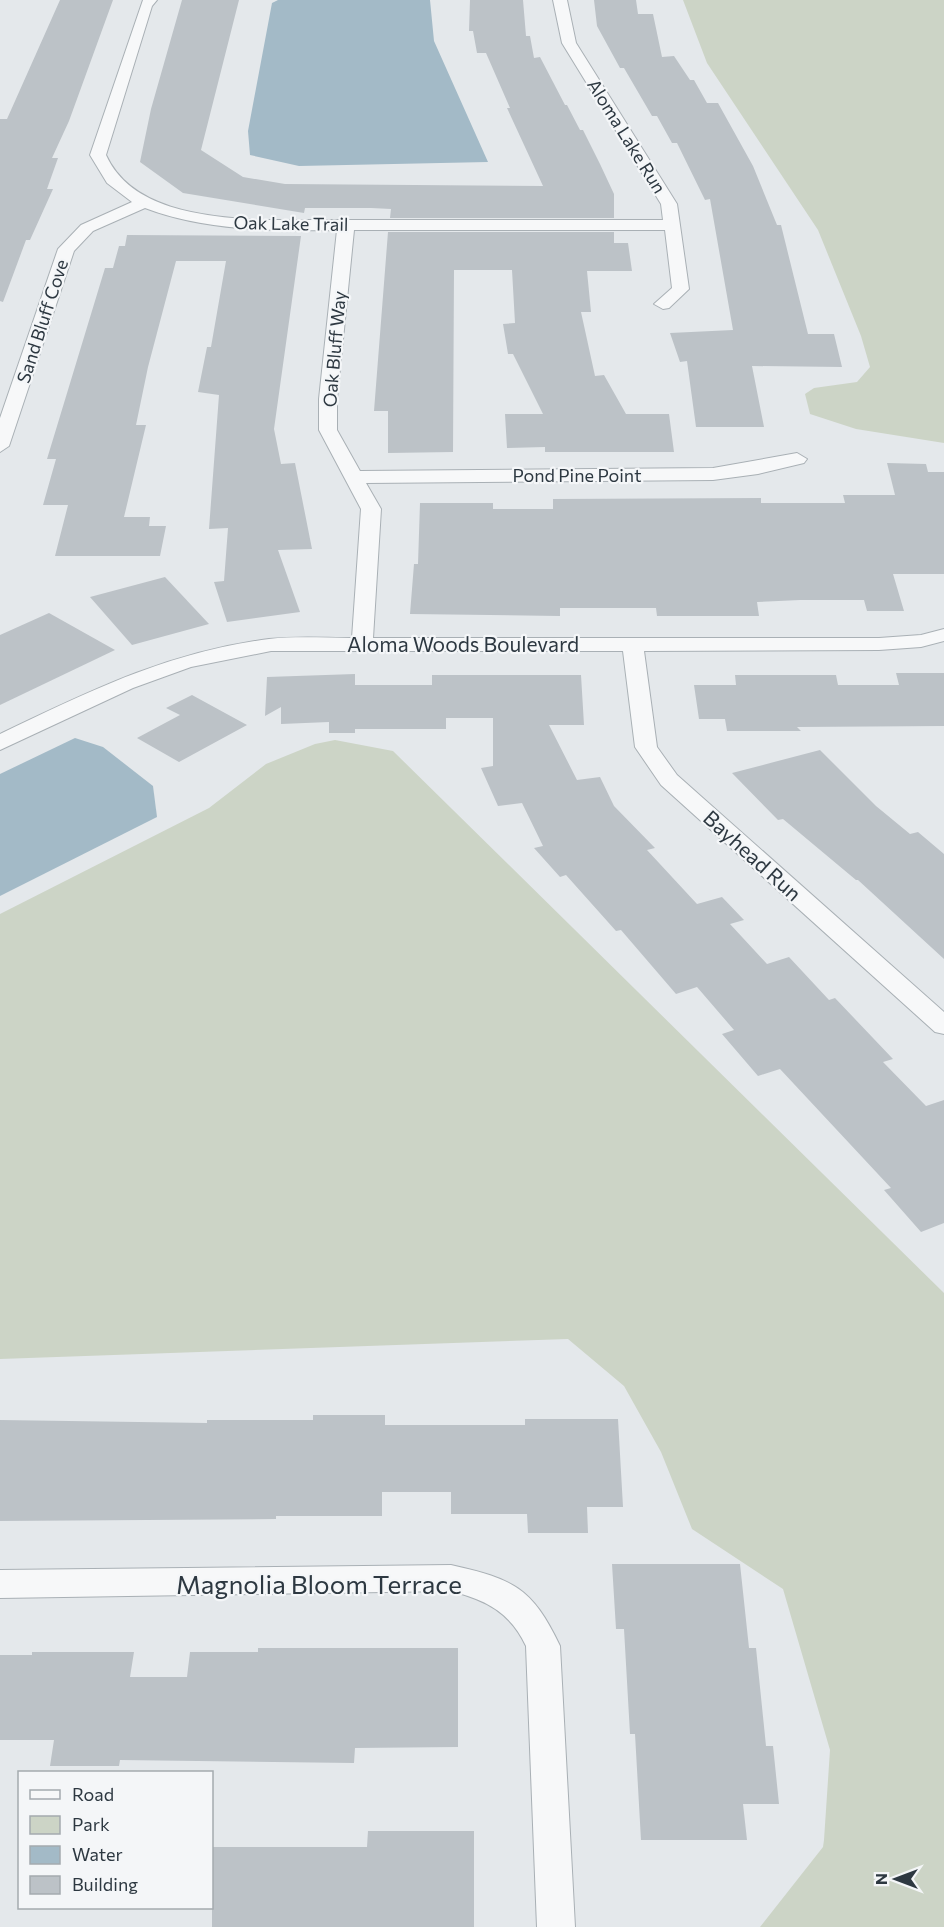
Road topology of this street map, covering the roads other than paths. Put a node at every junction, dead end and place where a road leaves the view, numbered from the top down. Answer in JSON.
{"nodes":[{"id":1,"x":150,"y":0,"type":"edge"},
{"id":2,"x":560,"y":0,"type":"edge"},
{"id":3,"x":144,"y":202,"type":"junction"},
{"id":4,"x":346,"y":225,"type":"junction"},
{"id":5,"x":674,"y":225,"type":"junction"},
{"id":6,"x":663,"y":304,"type":"dead end"},
{"id":7,"x":0,"y":446,"type":"edge"},
{"id":8,"x":797,"y":459,"type":"dead end"},
{"id":9,"x":356,"y":477,"type":"junction"},
{"id":10,"x":944,"y":635,"type":"edge"},
{"id":11,"x":362,"y":643,"type":"junction"},
{"id":12,"x":633,"y":643,"type":"junction"},
{"id":13,"x":0,"y":743,"type":"edge"},
{"id":14,"x":944,"y":1026,"type":"edge"},
{"id":15,"x":0,"y":1584,"type":"edge"},
{"id":16,"x":556,"y":1927,"type":"edge"}],
"edges":[{"from":1,"to":3,"type":"street","name":"Oak Lake Trail"},
{"from":2,"to":5,"type":"street","name":"Aloma Lake Run"},
{"from":3,"to":4,"type":"street","name":"Oak Lake Trail"},
{"from":3,"to":7,"type":"street","name":"Sand Bluff Cove"},
{"from":4,"to":5,"type":"street","name":"Oak Lake Trail"},
{"from":4,"to":9,"type":"street","name":"Oak Bluff Way"},
{"from":5,"to":6,"type":"street","name":"Aloma Lake Run"},
{"from":8,"to":9,"type":"street","name":"Pond Pine Point"},
{"from":9,"to":11,"type":"street","name":"Oak Bluff Way"},
{"from":10,"to":12,"type":"street","name":"Aloma Woods Boulevard"},
{"from":11,"to":12,"type":"street","name":"Aloma Woods Boulevard"},
{"from":11,"to":13,"type":"street","name":"Aloma Woods Boulevard"},
{"from":12,"to":14,"type":"street","name":"Bayhead Run"},
{"from":15,"to":16,"type":"street","name":"Magnolia Bloom Terrace"}]}
